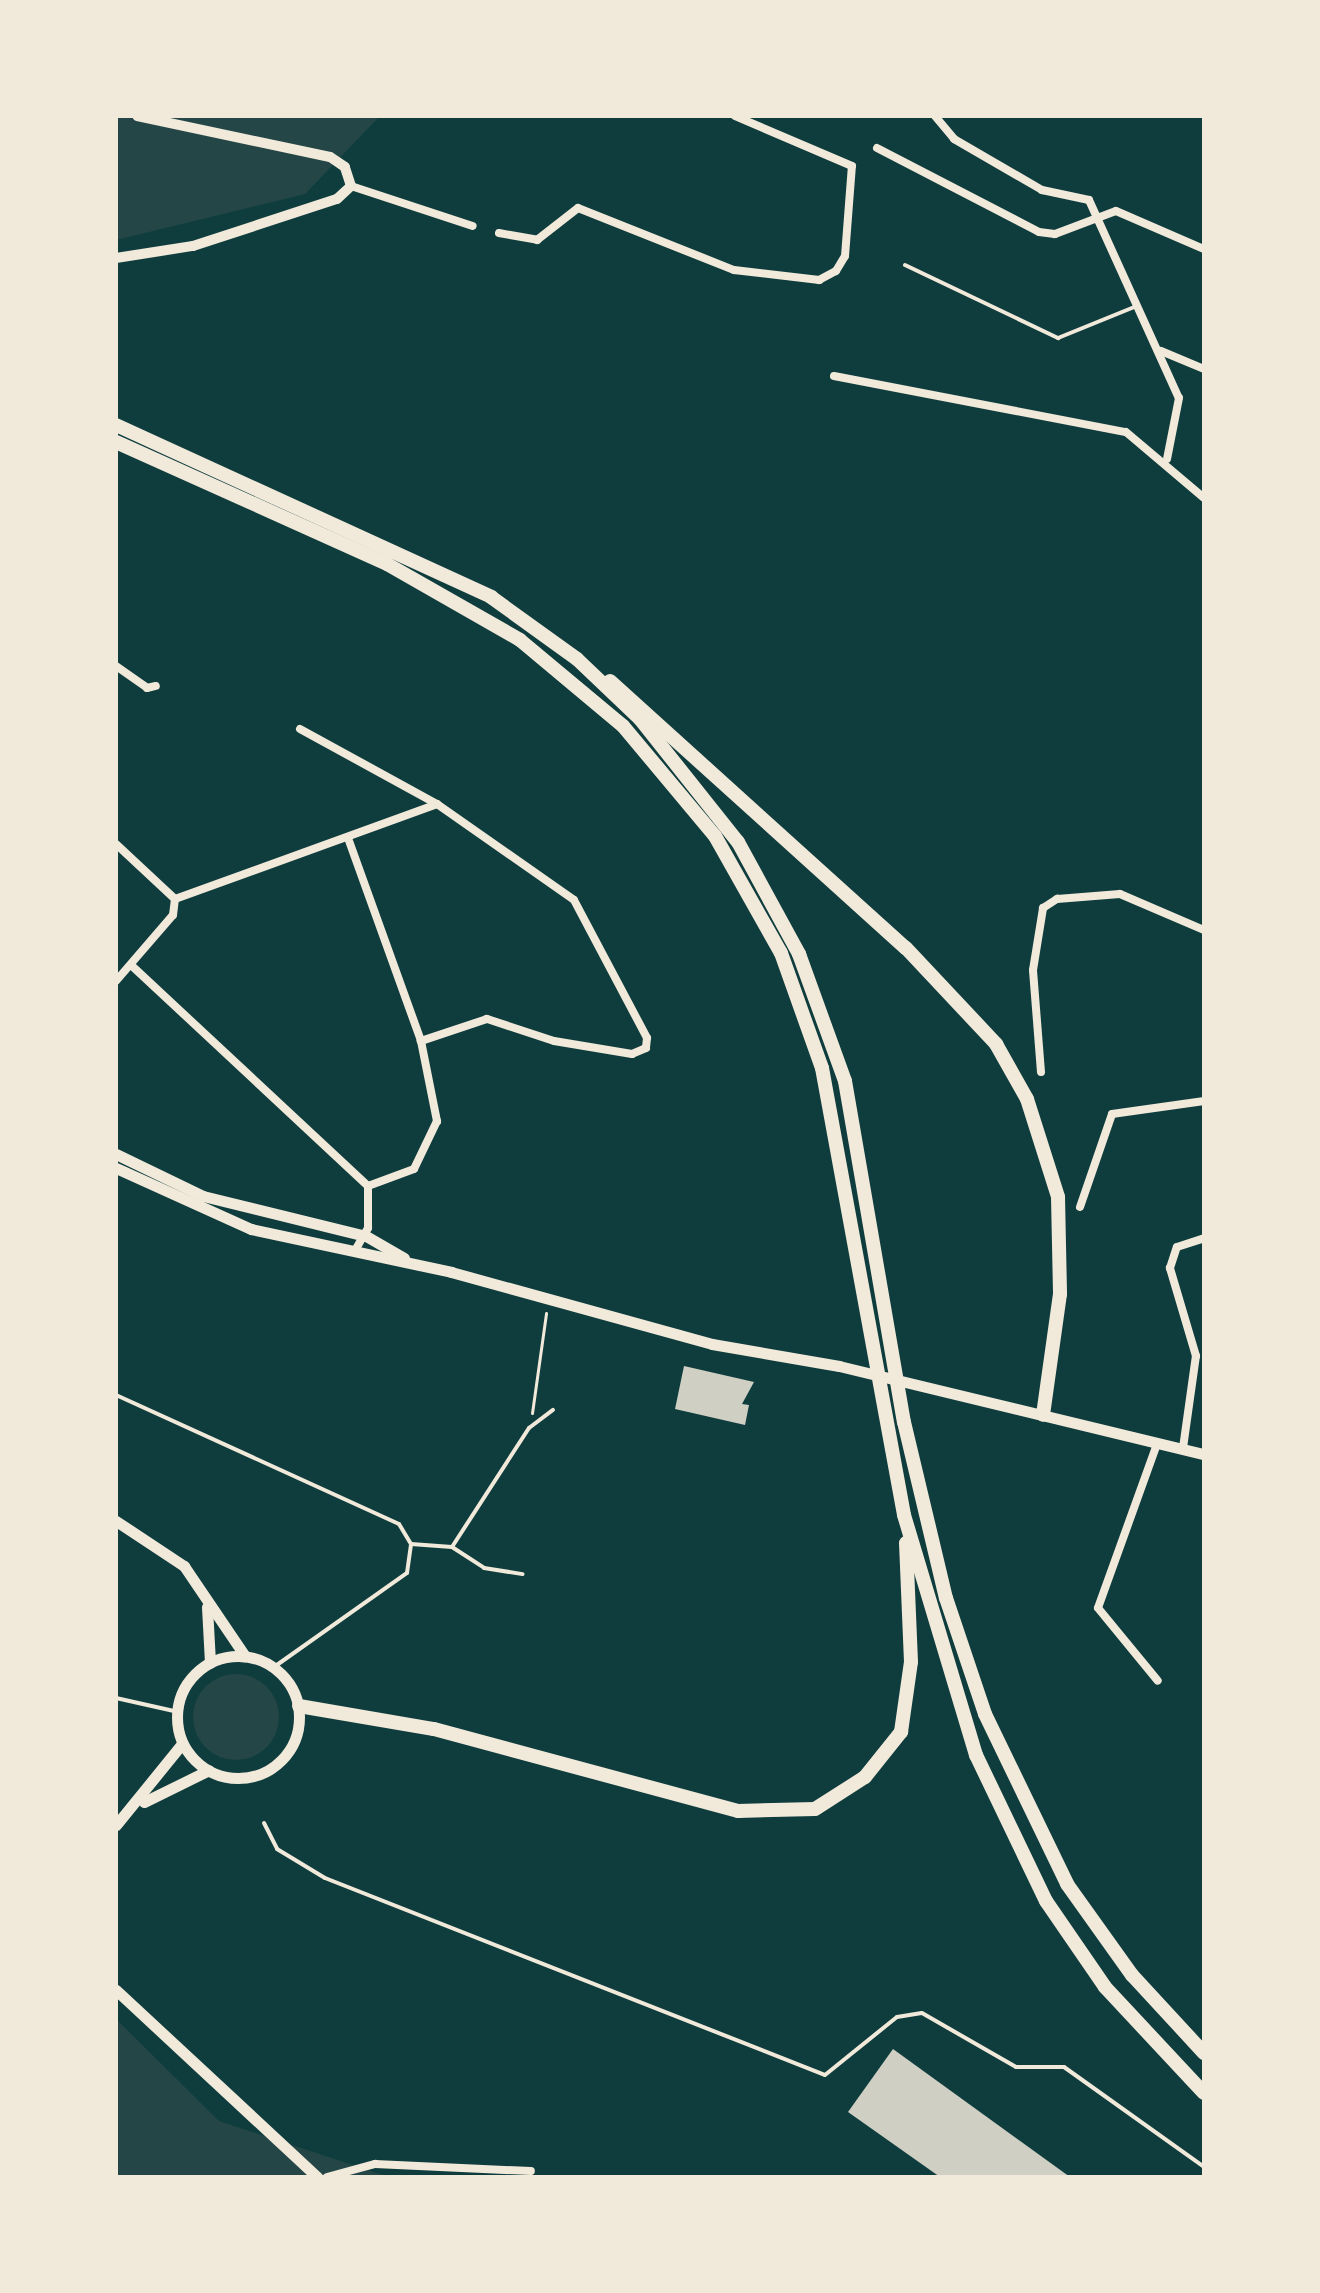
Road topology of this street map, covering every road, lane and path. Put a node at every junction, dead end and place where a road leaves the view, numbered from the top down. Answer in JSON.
{"nodes":[{"id":1,"x":137,"y":116,"type":"edge"},
{"id":2,"x":735,"y":116,"type":"edge"},
{"id":3,"x":935,"y":116,"type":"edge"},
{"id":4,"x":877,"y":148,"type":"dead end"},
{"id":5,"x":351,"y":186,"type":"junction"},
{"id":6,"x":1098,"y":216,"type":"junction"},
{"id":7,"x":473,"y":226,"type":"dead end"},
{"id":8,"x":499,"y":233,"type":"dead end"},
{"id":9,"x":1204,"y":249,"type":"edge"},
{"id":10,"x":116,"y":258,"type":"edge"},
{"id":11,"x":905,"y":265,"type":"dead end"},
{"id":12,"x":1140,"y":305,"type":"junction"},
{"id":13,"x":1161,"y":351,"type":"junction"},
{"id":14,"x":1204,"y":369,"type":"edge"},
{"id":15,"x":834,"y":376,"type":"dead end"},
{"id":16,"x":116,"y":425,"type":"edge"},
{"id":17,"x":116,"y":442,"type":"edge"},
{"id":18,"x":1167,"y":459,"type":"junction"},
{"id":19,"x":1204,"y":498,"type":"edge"},
{"id":20,"x":577,"y":659,"type":"junction"},
{"id":21,"x":116,"y":666,"type":"edge"},
{"id":22,"x":156,"y":686,"type":"dead end"},
{"id":23,"x":300,"y":729,"type":"dead end"},
{"id":24,"x":437,"y":804,"type":"junction"},
{"id":25,"x":348,"y":838,"type":"junction"},
{"id":26,"x":116,"y":844,"type":"edge"},
{"id":27,"x":175,"y":899,"type":"junction"},
{"id":28,"x":1204,"y":930,"type":"edge"},
{"id":29,"x":131,"y":965,"type":"junction"},
{"id":30,"x":116,"y":981,"type":"edge"},
{"id":31,"x":421,"y":1041,"type":"junction"},
{"id":32,"x":1041,"y":1072,"type":"dead end"},
{"id":33,"x":1204,"y":1101,"type":"edge"},
{"id":34,"x":116,"y":1154,"type":"edge"},
{"id":35,"x":116,"y":1168,"type":"edge"},
{"id":36,"x":368,"y":1186,"type":"junction"},
{"id":37,"x":1080,"y":1207,"type":"dead end"},
{"id":38,"x":366,"y":1236,"type":"junction"},
{"id":39,"x":1204,"y":1238,"type":"edge"},
{"id":40,"x":356,"y":1249,"type":"junction"},
{"id":41,"x":411,"y":1263,"type":"junction"},
{"id":42,"x":548,"y":1298,"type":"junction"},
{"id":43,"x":116,"y":1395,"type":"edge"},
{"id":44,"x":553,"y":1410,"type":"dead end"},
{"id":45,"x":1043,"y":1415,"type":"junction"},
{"id":46,"x":529,"y":1428,"type":"junction"},
{"id":47,"x":1157,"y":1444,"type":"junction"},
{"id":48,"x":1183,"y":1448,"type":"junction"},
{"id":49,"x":1204,"y":1454,"type":"edge"},
{"id":50,"x":904,"y":1515,"type":"junction"},
{"id":51,"x":116,"y":1521,"type":"edge"},
{"id":52,"x":411,"y":1544,"type":"junction"},
{"id":53,"x":452,"y":1547,"type":"junction"},
{"id":54,"x":523,"y":1574,"type":"dead end"},
{"id":55,"x":207,"y":1606,"type":"junction"},
{"id":56,"x":245,"y":1656,"type":"junction"},
{"id":57,"x":210,"y":1663,"type":"junction"},
{"id":58,"x":274,"y":1667,"type":"junction"},
{"id":59,"x":1158,"y":1681,"type":"dead end"},
{"id":60,"x":116,"y":1698,"type":"edge"},
{"id":61,"x":299,"y":1706,"type":"junction"},
{"id":62,"x":178,"y":1712,"type":"junction"},
{"id":63,"x":181,"y":1745,"type":"junction"},
{"id":64,"x":209,"y":1770,"type":"junction"},
{"id":65,"x":134,"y":1808,"type":"junction"},
{"id":66,"x":264,"y":1823,"type":"dead end"},
{"id":67,"x":116,"y":1825,"type":"edge"},
{"id":68,"x":116,"y":1990,"type":"edge"},
{"id":69,"x":1204,"y":2053,"type":"edge"},
{"id":70,"x":1204,"y":2093,"type":"edge"},
{"id":71,"x":1204,"y":2167,"type":"edge"},
{"id":72,"x":531,"y":2171,"type":"dead end"},
{"id":73,"x":317,"y":2177,"type":"edge"},
{"id":74,"x":327,"y":2177,"type":"edge"}],
"edges":[{"from":1,"to":5,"type":"street"},
{"from":2,"to":8,"type":"street"},
{"from":3,"to":6,"type":"street"},
{"from":4,"to":6,"type":"street"},
{"from":5,"to":7,"type":"street"},
{"from":5,"to":10,"type":"street"},
{"from":6,"to":9,"type":"street"},
{"from":6,"to":12,"type":"street"},
{"from":11,"to":12,"type":"lane"},
{"from":12,"to":13,"type":"street"},
{"from":13,"to":14,"type":"street"},
{"from":13,"to":18,"type":"street"},
{"from":15,"to":18,"type":"street"},
{"from":16,"to":20,"type":"highway"},
{"from":17,"to":50,"type":"highway"},
{"from":18,"to":19,"type":"street"},
{"from":20,"to":45,"type":"highway"},
{"from":20,"to":69,"type":"highway"},
{"from":21,"to":22,"type":"street"},
{"from":23,"to":24,"type":"street"},
{"from":24,"to":25,"type":"street"},
{"from":24,"to":31,"type":"street"},
{"from":25,"to":27,"type":"street"},
{"from":25,"to":31,"type":"street"},
{"from":26,"to":27,"type":"street"},
{"from":27,"to":29,"type":"street"},
{"from":28,"to":32,"type":"street"},
{"from":29,"to":30,"type":"street"},
{"from":29,"to":36,"type":"street"},
{"from":31,"to":36,"type":"street"},
{"from":33,"to":37,"type":"street"},
{"from":34,"to":38,"type":"main road"},
{"from":35,"to":40,"type":"main road"},
{"from":36,"to":38,"type":"street"},
{"from":38,"to":40,"type":"street"},
{"from":38,"to":41,"type":"main road"},
{"from":39,"to":48,"type":"street"},
{"from":40,"to":41,"type":"main road"},
{"from":41,"to":42,"type":"main road"},
{"from":42,"to":45,"type":"main road"},
{"from":42,"to":46,"type":"path"},
{"from":43,"to":52,"type":"lane"},
{"from":44,"to":46,"type":"lane"},
{"from":45,"to":47,"type":"main road"},
{"from":46,"to":53,"type":"lane"},
{"from":47,"to":48,"type":"main road"},
{"from":47,"to":59,"type":"street"},
{"from":48,"to":49,"type":"main road"},
{"from":50,"to":61,"type":"highway"},
{"from":50,"to":70,"type":"highway"},
{"from":51,"to":55,"type":"main road"},
{"from":52,"to":53,"type":"lane"},
{"from":52,"to":58,"type":"lane"},
{"from":53,"to":54,"type":"lane"},
{"from":55,"to":56,"type":"main road"},
{"from":55,"to":57,"type":"main road"},
{"from":56,"to":57,"type":"main road"},
{"from":56,"to":58,"type":"main road"},
{"from":57,"to":62,"type":"main road"},
{"from":58,"to":61,"type":"main road"},
{"from":60,"to":62,"type":"lane"},
{"from":61,"to":64,"type":"main road"},
{"from":62,"to":63,"type":"main road"},
{"from":63,"to":64,"type":"main road"},
{"from":63,"to":65,"type":"main road"},
{"from":64,"to":65,"type":"main road"},
{"from":65,"to":67,"type":"main road"},
{"from":66,"to":71,"type":"lane"},
{"from":68,"to":73,"type":"main road"},
{"from":72,"to":74,"type":"street"}]}
